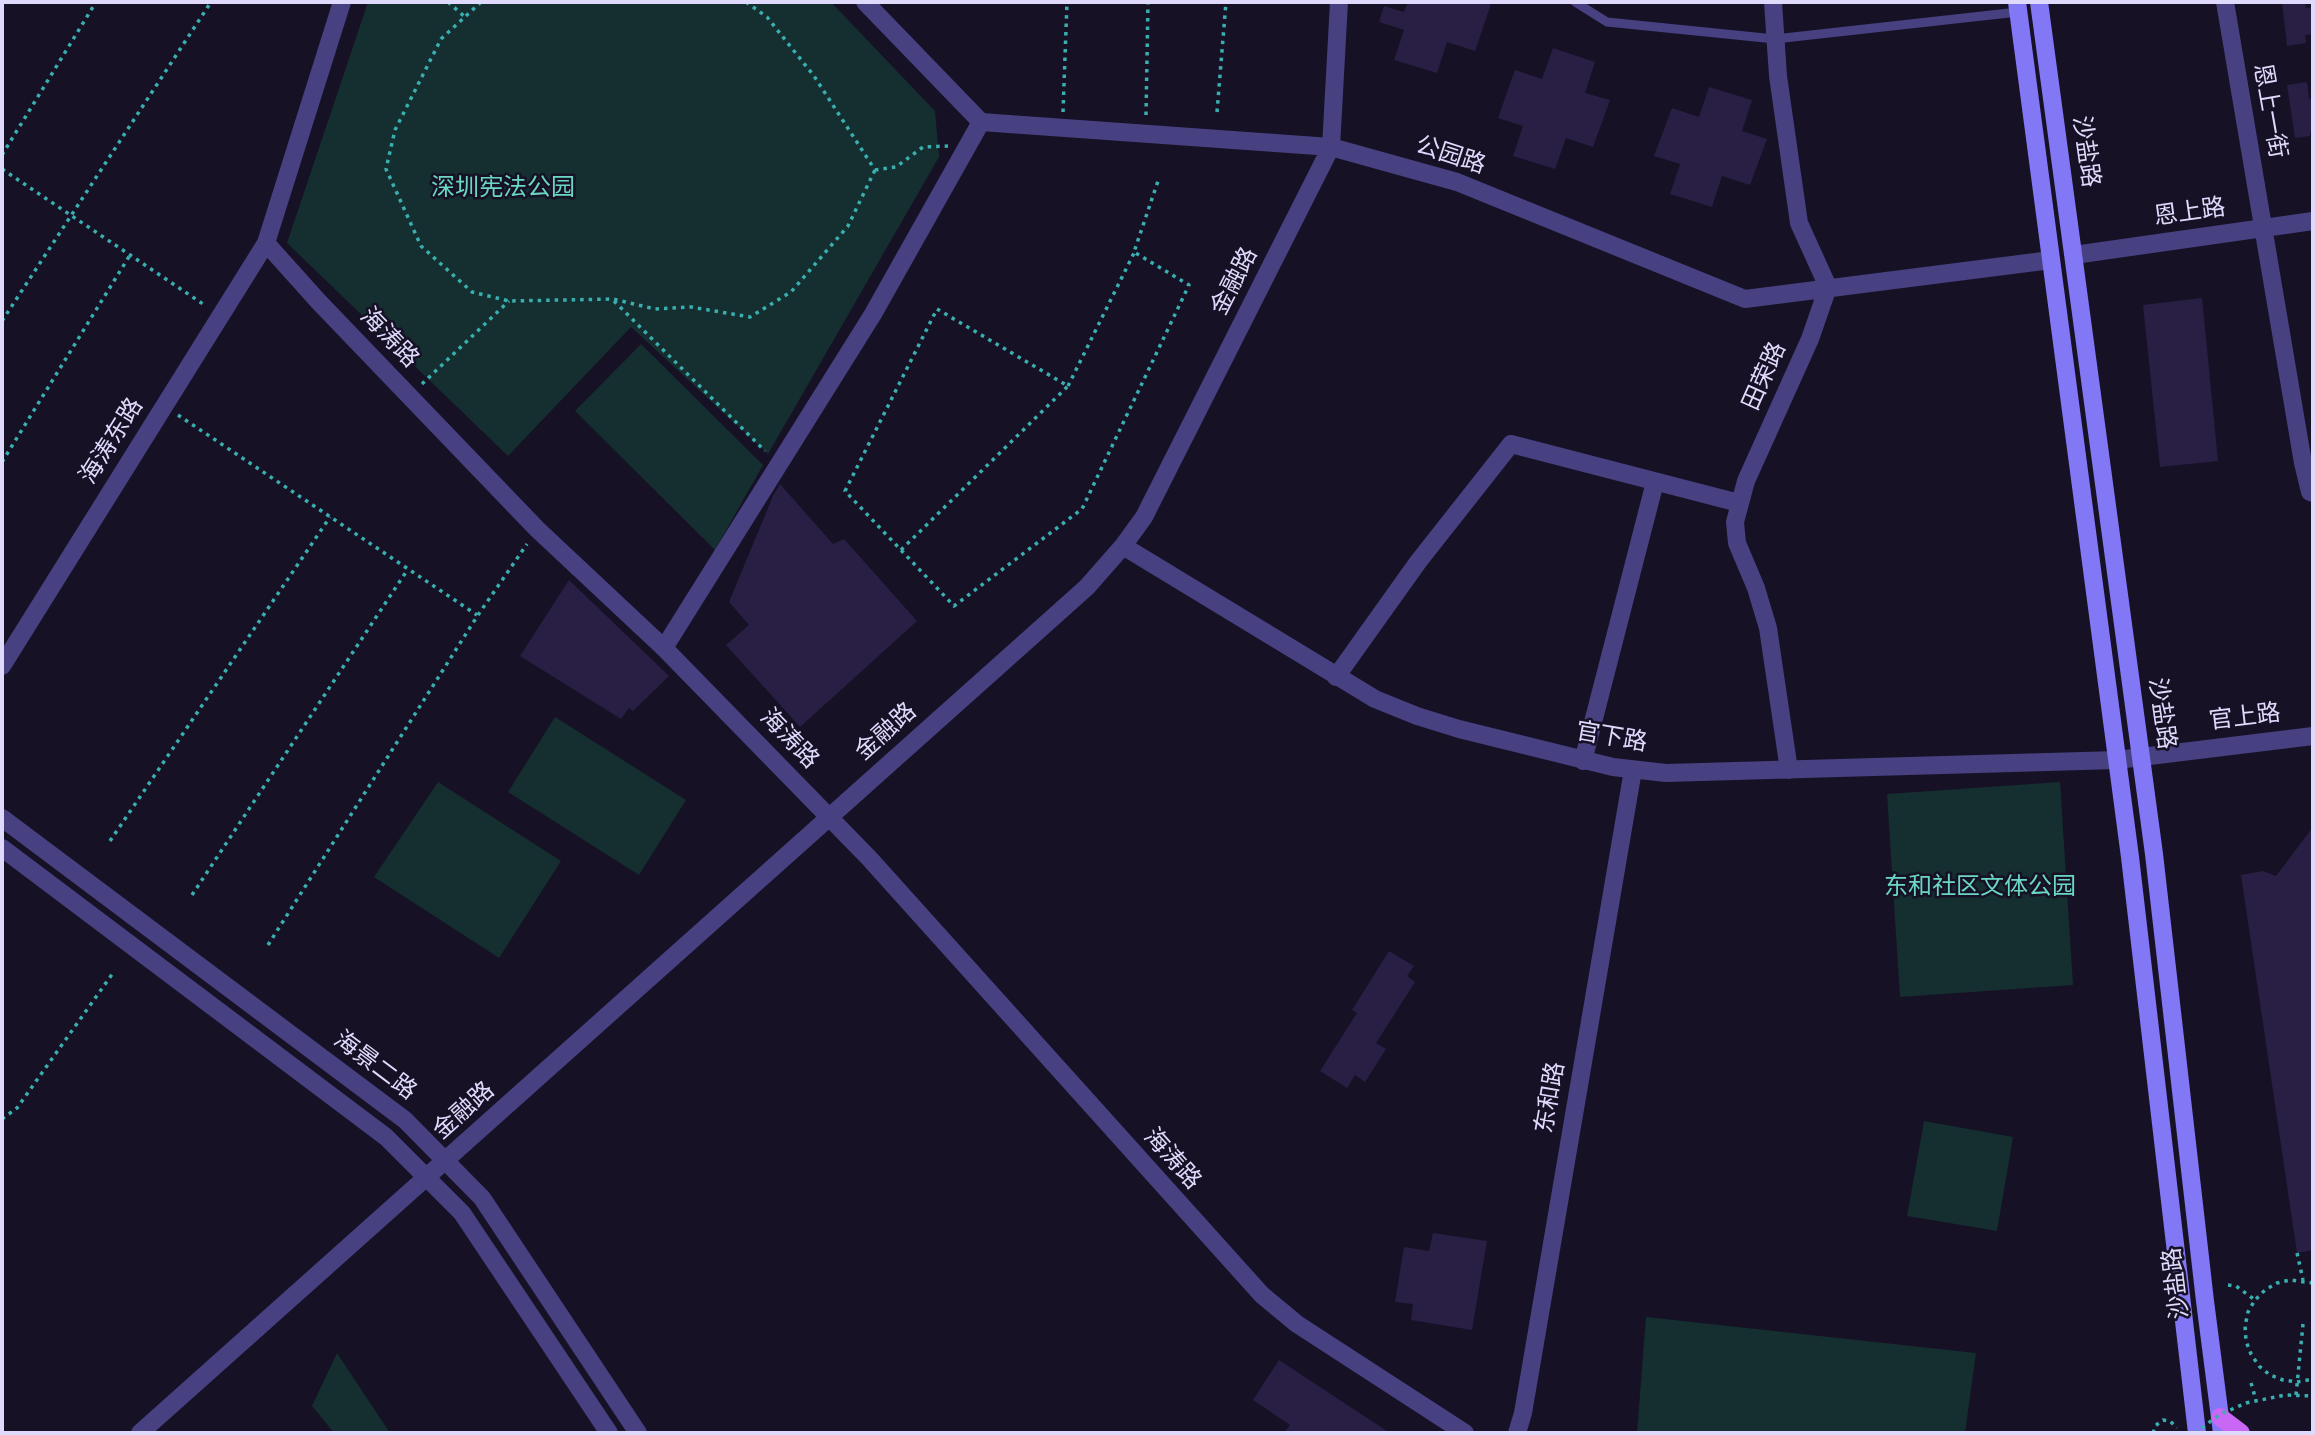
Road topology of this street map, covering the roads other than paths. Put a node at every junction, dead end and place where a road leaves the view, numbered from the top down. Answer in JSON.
{"nodes":[{"id":1,"x":342,"y":2,"type":"edge"},
{"id":2,"x":865,"y":2,"type":"edge"},
{"id":3,"x":1339,"y":2,"type":"edge"},
{"id":4,"x":1575,"y":2,"type":"edge"},
{"id":5,"x":1773,"y":2,"type":"edge"},
{"id":6,"x":2039,"y":2,"type":"edge"},
{"id":7,"x":2225,"y":2,"type":"edge"},
{"id":8,"x":2018,"y":7,"type":"edge"},
{"id":9,"x":1775,"y":39,"type":"junction"},
{"id":10,"x":981,"y":122,"type":"junction"},
{"id":11,"x":1331,"y":147,"type":"junction"},
{"id":12,"x":2313,"y":221,"type":"edge"},
{"id":13,"x":2263,"y":228,"type":"junction"},
{"id":14,"x":266,"y":243,"type":"junction"},
{"id":15,"x":2074,"y":255,"type":"junction"},
{"id":16,"x":2051,"y":260,"type":"junction"},
{"id":17,"x":1828,"y":287,"type":"junction"},
{"id":18,"x":1655,"y":482,"type":"junction"},
{"id":19,"x":2313,"y":493,"type":"edge"},
{"id":20,"x":1739,"y":503,"type":"junction"},
{"id":21,"x":1123,"y":547,"type":"junction"},
{"id":22,"x":664,"y":649,"type":"junction"},
{"id":23,"x":2,"y":666,"type":"edge"},
{"id":24,"x":1336,"y":677,"type":"junction"},
{"id":25,"x":2313,"y":736,"type":"edge"},
{"id":26,"x":2142,"y":758,"type":"junction"},
{"id":27,"x":2118,"y":760,"type":"junction"},
{"id":28,"x":1583,"y":761,"type":"junction"},
{"id":29,"x":1633,"y":770,"type":"junction"},
{"id":30,"x":1789,"y":770,"type":"junction"},
{"id":31,"x":2,"y":818,"type":"edge"},
{"id":32,"x":830,"y":818,"type":"junction"},
{"id":33,"x":2,"y":848,"type":"edge"},
{"id":34,"x":445,"y":1161,"type":"junction"},
{"id":35,"x":427,"y":1178,"type":"junction"},
{"id":36,"x":2221,"y":1425,"type":"edge"},
{"id":37,"x":140,"y":1433,"type":"edge"},
{"id":38,"x":609,"y":1433,"type":"edge"},
{"id":39,"x":638,"y":1433,"type":"edge"},
{"id":40,"x":1465,"y":1433,"type":"edge"},
{"id":41,"x":1517,"y":1433,"type":"edge"},
{"id":42,"x":2196,"y":1433,"type":"edge"},
{"id":43,"x":2241,"y":1433,"type":"edge"}],
"edges":[{"from":1,"to":14,"type":"street"},
{"from":2,"to":10,"type":"street"},
{"from":3,"to":11,"type":"street","name":"金融路"},
{"from":4,"to":9,"type":"lane"},
{"from":5,"to":9,"type":"street"},
{"from":6,"to":15,"type":"main road","name":"沙盐路"},
{"from":7,"to":13,"type":"street","name":"恩上一街"},
{"from":8,"to":9,"type":"lane"},
{"from":8,"to":16,"type":"main road","name":"沙盐路"},
{"from":9,"to":17,"type":"street"},
{"from":10,"to":11,"type":"street","name":"公园路"},
{"from":10,"to":22,"type":"street"},
{"from":11,"to":17,"type":"street","name":"公园路"},
{"from":11,"to":21,"type":"street","name":"金融路"},
{"from":12,"to":13,"type":"street","name":"恩上路"},
{"from":13,"to":15,"type":"street","name":"恩上路"},
{"from":13,"to":19,"type":"street","name":"恩上一街"},
{"from":14,"to":22,"type":"street","name":"海涛路"},
{"from":14,"to":23,"type":"street","name":"海涛东路"},
{"from":15,"to":26,"type":"main road","name":"沙盐路"},
{"from":16,"to":17,"type":"street","name":"公园路"},
{"from":16,"to":27,"type":"main road","name":"沙盐路"},
{"from":17,"to":20,"type":"street","name":"田荣路"},
{"from":18,"to":20,"type":"street"},
{"from":18,"to":24,"type":"street"},
{"from":18,"to":28,"type":"street"},
{"from":20,"to":30,"type":"street","name":"田荣路"},
{"from":21,"to":24,"type":"street","name":"官下路"},
{"from":21,"to":32,"type":"street","name":"金融路"},
{"from":22,"to":32,"type":"street","name":"海涛路"},
{"from":24,"to":28,"type":"street","name":"官下路"},
{"from":25,"to":26,"type":"street","name":"官上路"},
{"from":26,"to":27,"type":"street","name":"官下路"},
{"from":26,"to":36,"type":"main road","name":"沙盐路"},
{"from":27,"to":30,"type":"street","name":"官下路"},
{"from":27,"to":42,"type":"main road","name":"沙盐路"},
{"from":28,"to":29,"type":"street","name":"官下路"},
{"from":29,"to":30,"type":"street","name":"官下路"},
{"from":29,"to":41,"type":"street","name":"东和路"},
{"from":31,"to":34,"type":"street","name":"海景二路"},
{"from":32,"to":34,"type":"street","name":"金融路"},
{"from":32,"to":40,"type":"street","name":"海涛路"},
{"from":33,"to":35,"type":"street","name":"海景二路"},
{"from":34,"to":35,"type":"street","name":"金融路"},
{"from":34,"to":39,"type":"street","name":"海景二路"},
{"from":35,"to":37,"type":"street","name":"金融路"},
{"from":35,"to":38,"type":"street","name":"海景二路"},
{"from":36,"to":43,"type":"main road"}]}
